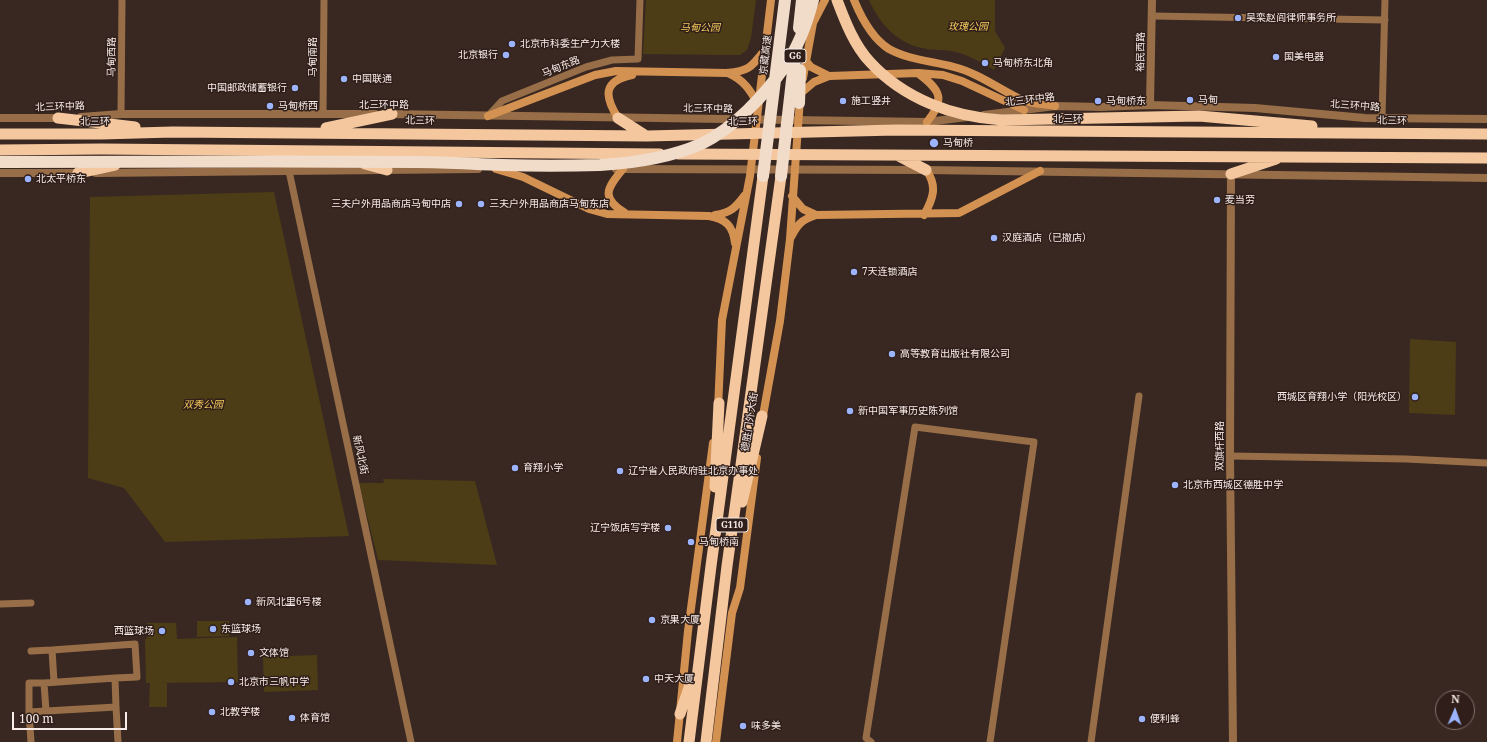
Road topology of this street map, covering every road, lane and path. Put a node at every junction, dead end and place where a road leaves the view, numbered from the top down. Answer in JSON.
{"nodes":[{"id":1,"x":122,"y":0,"type":"edge"},
{"id":2,"x":324,"y":0,"type":"edge"},
{"id":3,"x":640,"y":0,"type":"edge"},
{"id":4,"x":771,"y":0,"type":"edge"},
{"id":5,"x":785,"y":0,"type":"edge"},
{"id":6,"x":803,"y":0,"type":"edge"},
{"id":7,"x":813,"y":0,"type":"edge"},
{"id":8,"x":825,"y":0,"type":"edge"},
{"id":9,"x":837,"y":0,"type":"edge"},
{"id":10,"x":854,"y":0,"type":"edge"},
{"id":11,"x":1152,"y":0,"type":"edge"},
{"id":12,"x":1385,"y":0,"type":"edge"},
{"id":13,"x":1152,"y":16,"type":"junction"},
{"id":14,"x":1385,"y":20,"type":"junction"},
{"id":15,"x":765,"y":51,"type":"junction"},
{"id":16,"x":806,"y":61,"type":"junction"},
{"id":17,"x":650,"y":72,"type":"junction"},
{"id":18,"x":727,"y":73,"type":"junction"},
{"id":19,"x":918,"y":73,"type":"junction"},
{"id":20,"x":829,"y":76,"type":"junction"},
{"id":21,"x":796,"y":105,"type":"junction"},
{"id":22,"x":1150,"y":105,"type":"junction"},
{"id":23,"x":1055,"y":106,"type":"junction"},
{"id":24,"x":758,"y":108,"type":"junction"},
{"id":25,"x":1024,"y":110,"type":"junction"},
{"id":26,"x":121,"y":114,"type":"junction"},
{"id":27,"x":323,"y":114,"type":"junction"},
{"id":28,"x":392,"y":114,"type":"junction"},
{"id":29,"x":488,"y":116,"type":"junction"},
{"id":30,"x":0,"y":118,"type":"edge"},
{"id":31,"x":58,"y":118,"type":"junction"},
{"id":32,"x":618,"y":118,"type":"junction"},
{"id":33,"x":1382,"y":118,"type":"junction"},
{"id":34,"x":1487,"y":119,"type":"edge"},
{"id":35,"x":927,"y":122,"type":"junction"},
{"id":36,"x":896,"y":130,"type":"junction"},
{"id":37,"x":173,"y":132,"type":"junction"},
{"id":38,"x":305,"y":132,"type":"junction"},
{"id":39,"x":1378,"y":133,"type":"junction"},
{"id":40,"x":0,"y":134,"type":"edge"},
{"id":41,"x":1487,"y":134,"type":"edge"},
{"id":42,"x":647,"y":136,"type":"junction"},
{"id":43,"x":0,"y":150,"type":"edge"},
{"id":44,"x":185,"y":150,"type":"junction"},
{"id":45,"x":322,"y":151,"type":"junction"},
{"id":46,"x":652,"y":154,"type":"junction"},
{"id":47,"x":896,"y":155,"type":"junction"},
{"id":48,"x":1285,"y":156,"type":"junction"},
{"id":49,"x":1487,"y":158,"type":"edge"},
{"id":50,"x":0,"y":162,"type":"edge"},
{"id":51,"x":496,"y":169,"type":"junction"},
{"id":52,"x":623,"y":169,"type":"junction"},
{"id":53,"x":387,"y":170,"type":"junction"},
{"id":54,"x":926,"y":170,"type":"junction"},
{"id":55,"x":1040,"y":171,"type":"junction"},
{"id":56,"x":289,"y":172,"type":"junction"},
{"id":57,"x":0,"y":173,"type":"edge"},
{"id":58,"x":78,"y":173,"type":"junction"},
{"id":59,"x":1231,"y":174,"type":"junction"},
{"id":60,"x":763,"y":176,"type":"joint"},
{"id":61,"x":781,"y":176,"type":"joint"},
{"id":62,"x":1487,"y":178,"type":"edge"},
{"id":63,"x":747,"y":192,"type":"junction"},
{"id":64,"x":792,"y":196,"type":"junction"},
{"id":65,"x":626,"y":213,"type":"junction"},
{"id":66,"x":924,"y":214,"type":"junction"},
{"id":67,"x":816,"y":215,"type":"junction"},
{"id":68,"x":709,"y":216,"type":"junction"},
{"id":69,"x":790,"y":239,"type":"junction"},
{"id":70,"x":736,"y":248,"type":"junction"},
{"id":71,"x":1139,"y":396,"type":"dead end"},
{"id":72,"x":719,"y":403,"type":"junction"},
{"id":73,"x":762,"y":416,"type":"junction"},
{"id":74,"x":1230,"y":456,"type":"junction"},
{"id":75,"x":1487,"y":463,"type":"edge"},
{"id":76,"x":711,"y":566,"type":"junction"},
{"id":77,"x":727,"y":566,"type":"junction"},
{"id":78,"x":31,"y":603,"type":"dead end"},
{"id":79,"x":0,"y":604,"type":"edge"},
{"id":80,"x":52,"y":650,"type":"junction"},
{"id":81,"x":31,"y":651,"type":"dead end"},
{"id":82,"x":700,"y":658,"type":"junction"},
{"id":83,"x":115,"y":678,"type":"junction"},
{"id":84,"x":54,"y":682,"type":"junction"},
{"id":85,"x":44,"y":683,"type":"junction"},
{"id":86,"x":116,"y":707,"type":"junction"},
{"id":87,"x":46,"y":711,"type":"junction"},
{"id":88,"x":29,"y":712,"type":"junction"},
{"id":89,"x":680,"y":714,"type":"junction"},
{"id":90,"x":31,"y":742,"type":"edge"},
{"id":91,"x":118,"y":742,"type":"edge"},
{"id":92,"x":411,"y":742,"type":"edge"},
{"id":93,"x":677,"y":742,"type":"edge"},
{"id":94,"x":689,"y":742,"type":"edge"},
{"id":95,"x":706,"y":742,"type":"edge"},
{"id":96,"x":716,"y":742,"type":"edge"},
{"id":97,"x":871,"y":742,"type":"edge"},
{"id":98,"x":990,"y":742,"type":"edge"},
{"id":99,"x":1091,"y":742,"type":"edge"},
{"id":100,"x":1233,"y":742,"type":"edge"}],
"edges":[{"from":1,"to":26,"type":"street","name":"马甸西路"},
{"from":2,"to":27,"type":"street","name":"马甸南路"},
{"from":3,"to":29,"type":"street","name":"马甸东路"},
{"from":4,"to":15,"type":"main road"},
{"from":5,"to":60,"type":"highway","name":"京藏高速","number":"G6"},
{"from":6,"to":21,"type":"highway","number":"G6"},
{"from":7,"to":50,"type":"highway"},
{"from":8,"to":16,"type":"main road"},
{"from":9,"to":39,"type":"highway"},
{"from":10,"to":23,"type":"main road"},
{"from":11,"to":13,"type":"street","name":"裕民西路"},
{"from":12,"to":14,"type":"street"},
{"from":13,"to":14,"type":"street"},
{"from":13,"to":22,"type":"street","name":"裕民西路"},
{"from":14,"to":33,"type":"street"},
{"from":15,"to":18,"type":"main road"},
{"from":15,"to":24,"type":"main road"},
{"from":16,"to":20,"type":"main road"},
{"from":16,"to":21,"type":"main road"},
{"from":17,"to":18,"type":"main road"},
{"from":17,"to":29,"type":"main road"},
{"from":17,"to":32,"type":"main road"},
{"from":18,"to":24,"type":"main road"},
{"from":19,"to":20,"type":"main road"},
{"from":19,"to":25,"type":"main road"},
{"from":19,"to":35,"type":"main road"},
{"from":20,"to":21,"type":"main road"},
{"from":21,"to":61,"type":"highway","number":"G6"},
{"from":21,"to":64,"type":"main road","name":"德胜门外大街"},
{"from":22,"to":23,"type":"street","name":"北三环中路"},
{"from":22,"to":33,"type":"street","name":"北三环中路"},
{"from":23,"to":25,"type":"street","name":"北三环中路"},
{"from":24,"to":63,"type":"main road"},
{"from":25,"to":35,"type":"street","name":"北三环中路"},
{"from":26,"to":27,"type":"street","name":"北三环中路"},
{"from":26,"to":31,"type":"street","name":"北三环中路"},
{"from":27,"to":28,"type":"street","name":"北三环中路"},
{"from":28,"to":29,"type":"street","name":"北三环中路"},
{"from":28,"to":38,"type":"highway"},
{"from":29,"to":32,"type":"street","name":"北三环中路"},
{"from":30,"to":31,"type":"street","name":"北三环中路"},
{"from":31,"to":37,"type":"highway"},
{"from":32,"to":35,"type":"street","name":"北三环中路"},
{"from":32,"to":42,"type":"highway"},
{"from":33,"to":34,"type":"street","name":"北三环中路"},
{"from":35,"to":36,"type":"highway"},
{"from":36,"to":39,"type":"highway","name":"北三环"},
{"from":36,"to":42,"type":"highway","name":"北三环"},
{"from":37,"to":38,"type":"highway","name":"北三环"},
{"from":37,"to":40,"type":"highway","name":"北三环"},
{"from":38,"to":42,"type":"highway","name":"北三环"},
{"from":39,"to":41,"type":"highway","name":"北三环"},
{"from":43,"to":44,"type":"highway"},
{"from":44,"to":45,"type":"highway"},
{"from":44,"to":58,"type":"highway"},
{"from":45,"to":46,"type":"highway"},
{"from":45,"to":53,"type":"highway"},
{"from":46,"to":47,"type":"highway"},
{"from":46,"to":52,"type":"highway"},
{"from":47,"to":48,"type":"highway"},
{"from":47,"to":54,"type":"highway"},
{"from":48,"to":49,"type":"highway"},
{"from":48,"to":59,"type":"highway"},
{"from":51,"to":52,"type":"street"},
{"from":51,"to":53,"type":"street"},
{"from":51,"to":65,"type":"main road"},
{"from":52,"to":54,"type":"street"},
{"from":52,"to":65,"type":"main road"},
{"from":53,"to":56,"type":"street"},
{"from":54,"to":55,"type":"street"},
{"from":54,"to":66,"type":"main road"},
{"from":55,"to":59,"type":"street"},
{"from":55,"to":66,"type":"main road"},
{"from":56,"to":58,"type":"street"},
{"from":56,"to":92,"type":"street","name":"新风北街"},
{"from":57,"to":58,"type":"street"},
{"from":59,"to":62,"type":"street"},
{"from":59,"to":74,"type":"street","name":"双旗杆西路"},
{"from":60,"to":76,"type":"highway","name":"德胜门外大街","number":"G110"},
{"from":61,"to":77,"type":"highway","name":"德胜门外大街","number":"G110"},
{"from":63,"to":68,"type":"main road"},
{"from":63,"to":70,"type":"main road"},
{"from":64,"to":67,"type":"main road"},
{"from":64,"to":69,"type":"main road","name":"德胜门外大街"},
{"from":65,"to":68,"type":"main road"},
{"from":66,"to":67,"type":"main road"},
{"from":67,"to":69,"type":"main road"},
{"from":68,"to":70,"type":"main road"},
{"from":69,"to":73,"type":"main road","name":"德胜门外大街"},
{"from":70,"to":72,"type":"main road"},
{"from":71,"to":99,"type":"street"},
{"from":72,"to":76,"type":"highway"},
{"from":72,"to":89,"type":"main road"},
{"from":73,"to":77,"type":"highway"},
{"from":73,"to":96,"type":"main road","name":"德胜门外大街"},
{"from":74,"to":75,"type":"street"},
{"from":74,"to":100,"type":"street","name":"双旗杆西路"},
{"from":76,"to":82,"type":"highway","name":"德胜门外大街","number":"G110"},
{"from":77,"to":95,"type":"highway","name":"德胜门外大街","number":"G110"},
{"from":78,"to":79,"type":"street"},
{"from":80,"to":81,"type":"street"},
{"from":80,"to":83,"type":"street"},
{"from":80,"to":84,"type":"street"},
{"from":82,"to":89,"type":"highway"},
{"from":82,"to":94,"type":"highway","name":"德胜门外大街","number":"G110"},
{"from":83,"to":84,"type":"street"},
{"from":83,"to":86,"type":"street"},
{"from":84,"to":85,"type":"street"},
{"from":85,"to":87,"type":"street"},
{"from":85,"to":88,"type":"street"},
{"from":86,"to":87,"type":"street"},
{"from":86,"to":91,"type":"street"},
{"from":87,"to":88,"type":"street"},
{"from":88,"to":90,"type":"street"},
{"from":89,"to":93,"type":"main road"},
{"from":97,"to":98,"type":"street"}]}
